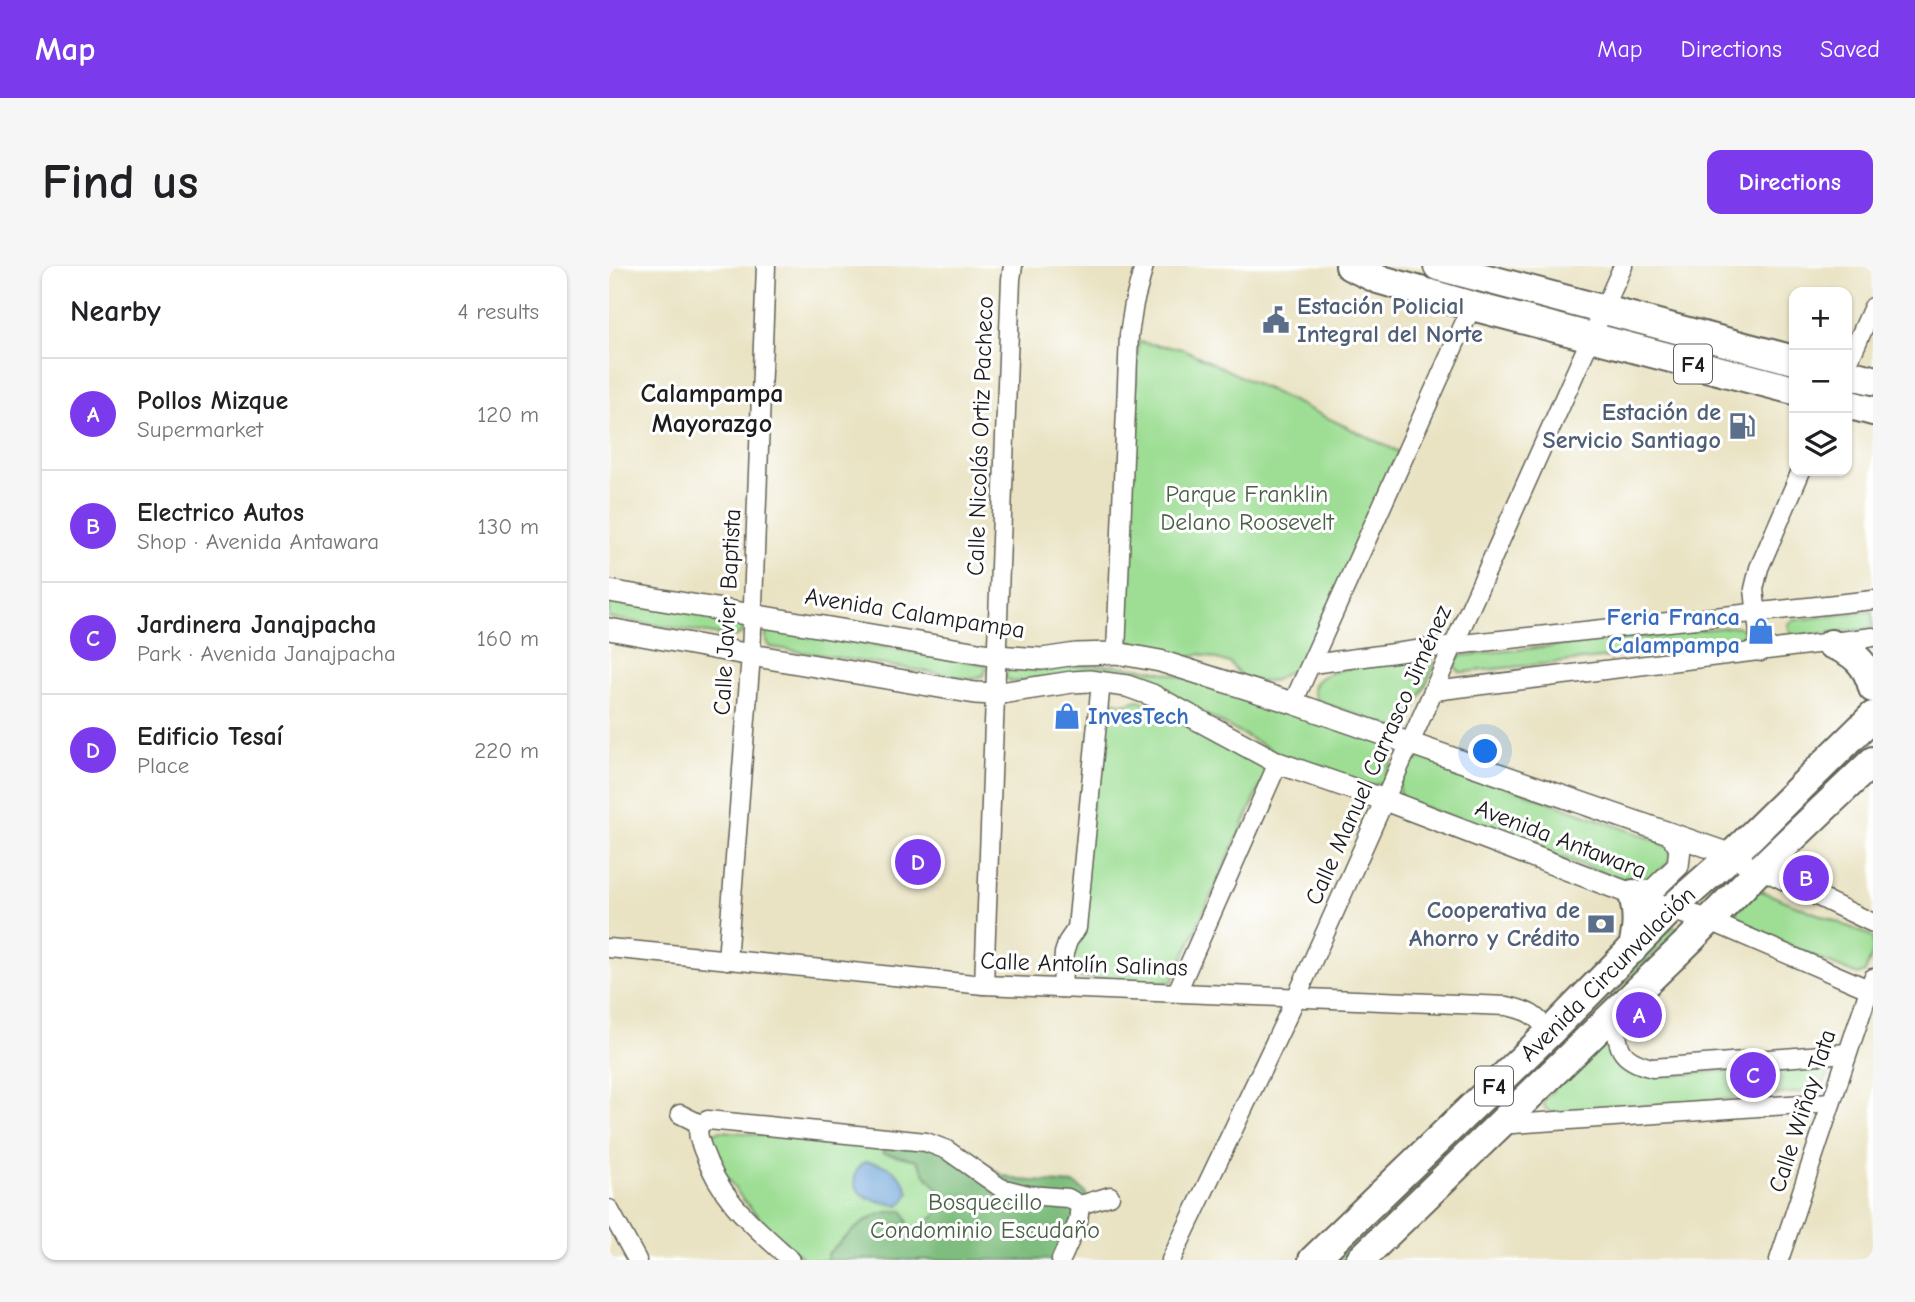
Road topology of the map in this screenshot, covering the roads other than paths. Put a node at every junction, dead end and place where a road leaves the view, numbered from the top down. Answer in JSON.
{"nodes":[{"id":1,"x":766,"y":266,"type":"edge"},
{"id":2,"x":1013,"y":266,"type":"edge"},
{"id":3,"x":1144,"y":266,"type":"edge"},
{"id":4,"x":1350,"y":266,"type":"edge"},
{"id":5,"x":1438,"y":266,"type":"edge"},
{"id":6,"x":1623,"y":266,"type":"edge"},
{"id":7,"x":1490,"y":273,"type":"edge"},
{"id":8,"x":1472,"y":306,"type":"junction"},
{"id":9,"x":1873,"y":307,"type":"edge"},
{"id":10,"x":1603,"y":311,"type":"junction"},
{"id":11,"x":1591,"y":338,"type":"junction"},
{"id":12,"x":1852,"y":354,"type":"edge"},
{"id":13,"x":1789,"y":359,"type":"edge"},
{"id":14,"x":1852,"y":375,"type":"edge"},
{"id":15,"x":1873,"y":380,"type":"edge"},
{"id":16,"x":1789,"y":389,"type":"edge"},
{"id":17,"x":1852,"y":405,"type":"edge"},
{"id":18,"x":1873,"y":411,"type":"edge"},
{"id":19,"x":1799,"y":476,"type":"edge"},
{"id":20,"x":609,"y":590,"type":"edge"},
{"id":21,"x":1873,"y":600,"type":"edge"},
{"id":22,"x":1757,"y":612,"type":"junction"},
{"id":23,"x":753,"y":614,"type":"junction"},
{"id":24,"x":609,"y":629,"type":"edge"},
{"id":25,"x":1873,"y":637,"type":"edge"},
{"id":26,"x":1831,"y":643,"type":"junction"},
{"id":27,"x":1454,"y":645,"type":"junction"},
{"id":28,"x":1761,"y":652,"type":"junction"},
{"id":29,"x":1116,"y":653,"type":"junction"},
{"id":30,"x":751,"y":655,"type":"junction"},
{"id":31,"x":996,"y":656,"type":"junction"},
{"id":32,"x":1312,"y":664,"type":"junction"},
{"id":33,"x":1101,"y":682,"type":"junction"},
{"id":34,"x":1873,"y":688,"type":"edge"},
{"id":35,"x":1434,"y":691,"type":"junction"},
{"id":36,"x":995,"y":694,"type":"junction"},
{"id":37,"x":1873,"y":696,"type":"edge"},
{"id":38,"x":1293,"y":703,"type":"junction"},
{"id":39,"x":1869,"y":721,"type":"edge"},
{"id":40,"x":1410,"y":744,"type":"junction"},
{"id":41,"x":1873,"y":761,"type":"edge"},
{"id":42,"x":1278,"y":762,"type":"junction"},
{"id":43,"x":1385,"y":800,"type":"junction"},
{"id":44,"x":1671,"y":834,"type":"junction"},
{"id":45,"x":1732,"y":855,"type":"junction"},
{"id":46,"x":1759,"y":869,"type":"junction"},
{"id":47,"x":1633,"y":894,"type":"junction"},
{"id":48,"x":1671,"y":909,"type":"junction"},
{"id":49,"x":1708,"y":920,"type":"junction"},
{"id":50,"x":1873,"y":923,"type":"edge"},
{"id":51,"x":609,"y":948,"type":"edge"},
{"id":52,"x":1632,"y":950,"type":"junction"},
{"id":53,"x":727,"y":960,"type":"junction"},
{"id":54,"x":984,"y":985,"type":"junction"},
{"id":55,"x":1872,"y":986,"type":"edge"},
{"id":56,"x":1062,"y":988,"type":"junction"},
{"id":57,"x":1177,"y":992,"type":"junction"},
{"id":58,"x":1296,"y":998,"type":"junction"},
{"id":59,"x":1616,"y":1011,"type":"junction"},
{"id":60,"x":1550,"y":1032,"type":"junction"},
{"id":61,"x":1847,"y":1053,"type":"junction"},
{"id":62,"x":1831,"y":1102,"type":"junction"},
{"id":63,"x":680,"y":1114,"type":"dead end"},
{"id":64,"x":700,"y":1124,"type":"junction"},
{"id":65,"x":1499,"y":1125,"type":"junction"},
{"id":66,"x":1110,"y":1196,"type":"dead end"},
{"id":67,"x":1080,"y":1205,"type":"junction"},
{"id":68,"x":609,"y":1209,"type":"edge"},
{"id":69,"x":637,"y":1260,"type":"edge"},
{"id":70,"x":791,"y":1260,"type":"edge"},
{"id":71,"x":1061,"y":1260,"type":"edge"},
{"id":72,"x":1171,"y":1260,"type":"edge"},
{"id":73,"x":1313,"y":1260,"type":"edge"},
{"id":74,"x":1360,"y":1260,"type":"edge"},
{"id":75,"x":1779,"y":1260,"type":"edge"}],
"edges":[{"from":1,"to":23,"type":"street","name":"Calle Javier Baptista"},
{"from":2,"to":31,"type":"street","name":"Calle Nicolás Ortiz Pacheco"},
{"from":3,"to":29,"type":"street"},
{"from":4,"to":8,"type":"highway","number":"F4"},
{"from":5,"to":7,"type":"highway","number":"F4"},
{"from":6,"to":10,"type":"street","name":"Calle Manuel Carrasco Jiménez"},
{"from":7,"to":10,"type":"highway","number":"F4"},
{"from":8,"to":11,"type":"highway","number":"F4"},
{"from":8,"to":32,"type":"street"},
{"from":9,"to":12,"type":"street"},
{"from":10,"to":11,"type":"street","name":"Calle Manuel Carrasco Jiménez"},
{"from":10,"to":13,"type":"highway","number":"F4"},
{"from":11,"to":16,"type":"highway","number":"F4"},
{"from":11,"to":27,"type":"street","name":"Calle Manuel Carrasco Jiménez"},
{"from":14,"to":15,"type":"highway"},
{"from":17,"to":18,"type":"highway"},
{"from":19,"to":22,"type":"street"},
{"from":20,"to":23,"type":"street","name":"Avenida Calampampa"},
{"from":21,"to":22,"type":"street"},
{"from":22,"to":27,"type":"street"},
{"from":22,"to":28,"type":"street"},
{"from":23,"to":30,"type":"street","name":"Calle Javier Baptista"},
{"from":23,"to":31,"type":"street","name":"Avenida Calampampa"},
{"from":24,"to":30,"type":"street"},
{"from":25,"to":26,"type":"street"},
{"from":26,"to":28,"type":"street"},
{"from":26,"to":34,"type":"highway"},
{"from":27,"to":32,"type":"street"},
{"from":27,"to":35,"type":"street","name":"Calle Manuel Carrasco Jiménez"},
{"from":28,"to":35,"type":"street"},
{"from":29,"to":31,"type":"street","name":"Avenida Calampampa"},
{"from":29,"to":38,"type":"street","name":"Avenida Calampampa"},
{"from":30,"to":36,"type":"street"},
{"from":30,"to":53,"type":"street","name":"Calle Javier Baptista"},
{"from":31,"to":36,"type":"street","name":"Calle Nicolás Ortiz Pacheco"},
{"from":32,"to":38,"type":"street"},
{"from":33,"to":36,"type":"street"},
{"from":33,"to":42,"type":"street"},
{"from":33,"to":56,"type":"street"},
{"from":35,"to":40,"type":"street","name":"Calle Manuel Carrasco Jiménez"},
{"from":36,"to":54,"type":"street","name":"Calle Nicolás Ortiz Pacheco"},
{"from":37,"to":39,"type":"highway"},
{"from":38,"to":40,"type":"street","name":"Avenida Calampampa"},
{"from":39,"to":45,"type":"highway","name":"Avenida Circunvalación","number":"F4"},
{"from":40,"to":43,"type":"street","name":"Calle Manuel Carrasco Jiménez"},
{"from":40,"to":44,"type":"street","name":"Avenida Antawara"},
{"from":41,"to":46,"type":"highway","name":"Avenida Circunvalación","number":"F4"},
{"from":42,"to":43,"type":"street"},
{"from":42,"to":57,"type":"street"},
{"from":43,"to":47,"type":"street","name":"Avenida Antawara"},
{"from":43,"to":58,"type":"street","name":"Calle Manuel Carrasco Jiménez"},
{"from":44,"to":45,"type":"street","name":"Avenida Antawara"},
{"from":44,"to":47,"type":"street"},
{"from":45,"to":46,"type":"street","name":"Avenida Antawara"},
{"from":45,"to":48,"type":"highway","name":"Avenida Circunvalación","number":"F4"},
{"from":46,"to":49,"type":"highway","name":"Avenida Circunvalación","number":"F4"},
{"from":46,"to":50,"type":"street","name":"Avenida Antawara"},
{"from":47,"to":48,"type":"street","name":"Avenida Antawara"},
{"from":47,"to":52,"type":"highway"},
{"from":48,"to":49,"type":"street","name":"Avenida Antawara"},
{"from":48,"to":52,"type":"highway","name":"Avenida Circunvalación","number":"F4"},
{"from":49,"to":55,"type":"street","name":"Avenida Antawara"},
{"from":49,"to":59,"type":"highway","name":"Avenida Circunvalación","number":"F4"},
{"from":51,"to":53,"type":"street","name":"Calle Antolín Salinas"},
{"from":52,"to":60,"type":"highway","name":"Avenida Circunvalación","number":"F4"},
{"from":53,"to":54,"type":"street","name":"Calle Antolín Salinas"},
{"from":54,"to":56,"type":"street","name":"Calle Antolín Salinas"},
{"from":55,"to":61,"type":"street","name":"Calle Wiñay Tata"},
{"from":56,"to":57,"type":"street","name":"Calle Antolín Salinas"},
{"from":57,"to":58,"type":"street","name":"Calle Antolín Salinas"},
{"from":58,"to":60,"type":"street","name":"Calle Antolín Salinas"},
{"from":58,"to":72,"type":"street","name":"Calle Manuel Carrasco Jiménez"},
{"from":59,"to":61,"type":"street"},
{"from":59,"to":65,"type":"highway","name":"Avenida Circunvalación","number":"F4"},
{"from":60,"to":73,"type":"highway","name":"Avenida Circunvalación","number":"F4"},
{"from":61,"to":62,"type":"street","name":"Calle Wiñay Tata"},
{"from":62,"to":65,"type":"street"},
{"from":62,"to":75,"type":"street","name":"Calle Wiñay Tata"},
{"from":63,"to":64,"type":"street"},
{"from":64,"to":67,"type":"street"},
{"from":64,"to":70,"type":"street"},
{"from":65,"to":74,"type":"highway","name":"Avenida Circunvalación","number":"F4"},
{"from":66,"to":67,"type":"street"},
{"from":67,"to":71,"type":"street"},
{"from":68,"to":69,"type":"street"}]}
